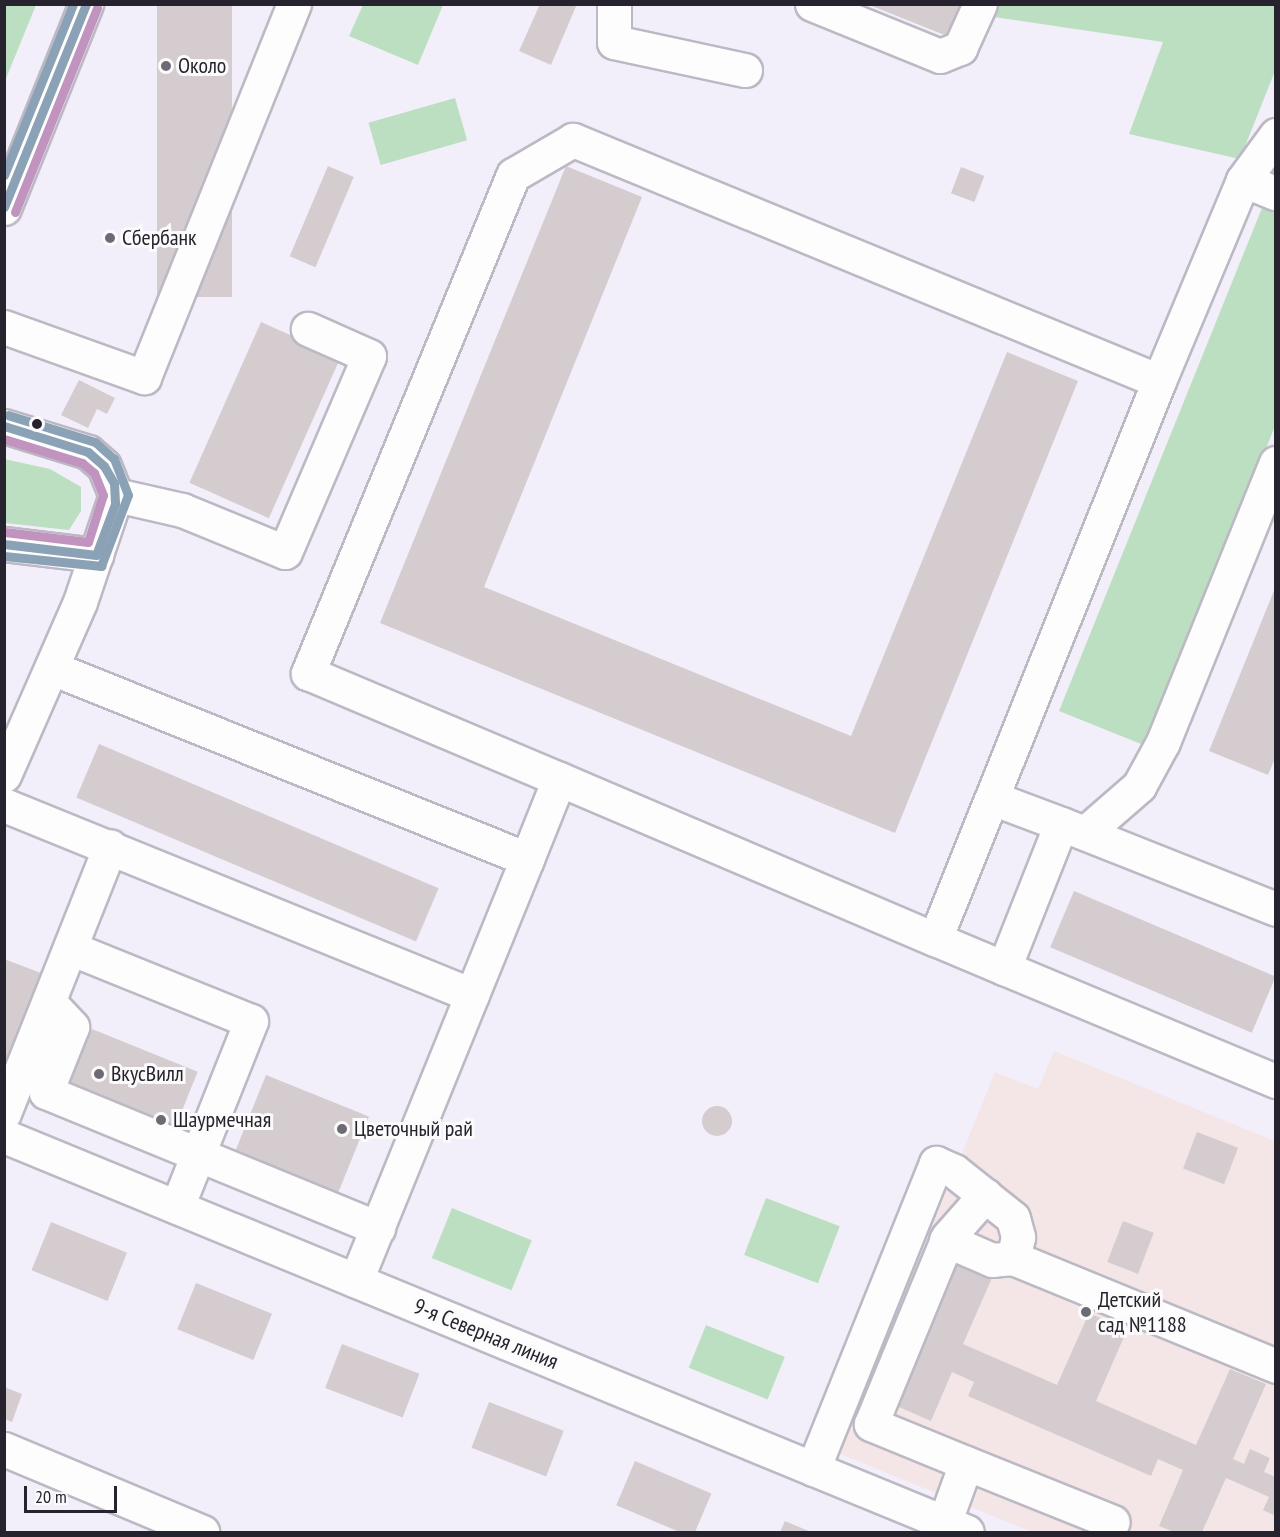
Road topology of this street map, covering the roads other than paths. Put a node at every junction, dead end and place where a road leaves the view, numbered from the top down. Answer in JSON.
{"nodes":[{"id":1,"x":86,"y":4,"type":"edge"},
{"id":2,"x":294,"y":4,"type":"edge"},
{"id":3,"x":614,"y":4,"type":"edge"},
{"id":4,"x":812,"y":4,"type":"edge"},
{"id":5,"x":980,"y":4,"type":"edge"},
{"id":6,"x":745,"y":70,"type":"dead end"},
{"id":7,"x":1275,"y":135,"type":"edge"},
{"id":8,"x":1243,"y":180,"type":"junction"},
{"id":9,"x":1275,"y":193,"type":"edge"},
{"id":10,"x":4,"y":208,"type":"edge"},
{"id":11,"x":4,"y":327,"type":"edge"},
{"id":12,"x":308,"y":329,"type":"dead end"},
{"id":13,"x":1159,"y":381,"type":"junction"},
{"id":14,"x":4,"y":426,"type":"edge"},
{"id":15,"x":1275,"y":463,"type":"edge"},
{"id":16,"x":116,"y":495,"type":"junction"},
{"id":17,"x":4,"y":544,"type":"edge"},
{"id":18,"x":96,"y":555,"type":"junction"},
{"id":19,"x":52,"y":668,"type":"junction"},
{"id":20,"x":4,"y":776,"type":"edge"},
{"id":21,"x":560,"y":779,"type":"junction"},
{"id":22,"x":992,"y":798,"type":"junction"},
{"id":23,"x":4,"y":804,"type":"edge"},
{"id":24,"x":1073,"y":829,"type":"junction"},
{"id":25,"x":110,"y":846,"type":"junction"},
{"id":26,"x":527,"y":859,"type":"junction"},
{"id":27,"x":1275,"y":909,"type":"edge"},
{"id":28,"x":935,"y":939,"type":"junction"},
{"id":29,"x":69,"y":948,"type":"junction"},
{"id":30,"x":1004,"y":968,"type":"junction"},
{"id":31,"x":472,"y":995,"type":"junction"},
{"id":32,"x":49,"y":1002,"type":"junction"},
{"id":33,"x":1275,"y":1081,"type":"edge"},
{"id":34,"x":4,"y":1113,"type":"edge"},
{"id":35,"x":4,"y":1136,"type":"edge"},
{"id":36,"x":198,"y":1153,"type":"junction"},
{"id":37,"x":985,"y":1196,"type":"junction"},
{"id":38,"x":177,"y":1207,"type":"junction"},
{"id":39,"x":378,"y":1228,"type":"junction"},
{"id":40,"x":946,"y":1240,"type":"junction"},
{"id":41,"x":1013,"y":1258,"type":"junction"},
{"id":42,"x":356,"y":1281,"type":"junction"},
{"id":43,"x":1275,"y":1366,"type":"edge"},
{"id":44,"x":4,"y":1449,"type":"edge"},
{"id":45,"x":966,"y":1463,"type":"junction"},
{"id":46,"x":813,"y":1469,"type":"junction"},
{"id":47,"x":1113,"y":1522,"type":"dead end"},
{"id":48,"x":951,"y":1530,"type":"edge"},
{"id":49,"x":202,"y":1533,"type":"edge"}],
"edges":[{"from":1,"to":10,"type":"street"},
{"from":2,"to":11,"type":"street"},
{"from":3,"to":6,"type":"street"},
{"from":4,"to":5,"type":"street"},
{"from":7,"to":8,"type":"street"},
{"from":8,"to":9,"type":"street"},
{"from":8,"to":13,"type":"street"},
{"from":12,"to":16,"type":"street"},
{"from":13,"to":21,"type":"street"},
{"from":13,"to":22,"type":"street"},
{"from":14,"to":16,"type":"street"},
{"from":15,"to":24,"type":"street"},
{"from":16,"to":18,"type":"street"},
{"from":17,"to":18,"type":"street"},
{"from":18,"to":19,"type":"street"},
{"from":19,"to":20,"type":"street"},
{"from":19,"to":26,"type":"street"},
{"from":21,"to":26,"type":"street"},
{"from":21,"to":28,"type":"street"},
{"from":22,"to":24,"type":"street"},
{"from":22,"to":28,"type":"street"},
{"from":23,"to":25,"type":"street"},
{"from":24,"to":27,"type":"street"},
{"from":24,"to":30,"type":"street"},
{"from":25,"to":29,"type":"street"},
{"from":25,"to":31,"type":"street"},
{"from":26,"to":31,"type":"street"},
{"from":28,"to":30,"type":"street"},
{"from":29,"to":32,"type":"street"},
{"from":29,"to":36,"type":"street"},
{"from":30,"to":33,"type":"street"},
{"from":31,"to":39,"type":"street"},
{"from":32,"to":34,"type":"street"},
{"from":32,"to":36,"type":"street"},
{"from":35,"to":38,"type":"street","name":"9-я Северная линия"},
{"from":36,"to":38,"type":"street"},
{"from":36,"to":39,"type":"street"},
{"from":37,"to":40,"type":"street"},
{"from":37,"to":41,"type":"street"},
{"from":37,"to":46,"type":"street"},
{"from":38,"to":42,"type":"street","name":"9-я Северная линия"},
{"from":39,"to":42,"type":"street"},
{"from":40,"to":41,"type":"street"},
{"from":40,"to":45,"type":"street"},
{"from":41,"to":43,"type":"street"},
{"from":42,"to":46,"type":"street","name":"9-я Северная линия"},
{"from":44,"to":49,"type":"street"},
{"from":45,"to":47,"type":"street"},
{"from":45,"to":48,"type":"street"},
{"from":46,"to":48,"type":"street","name":"9-я Северная линия"}]}
